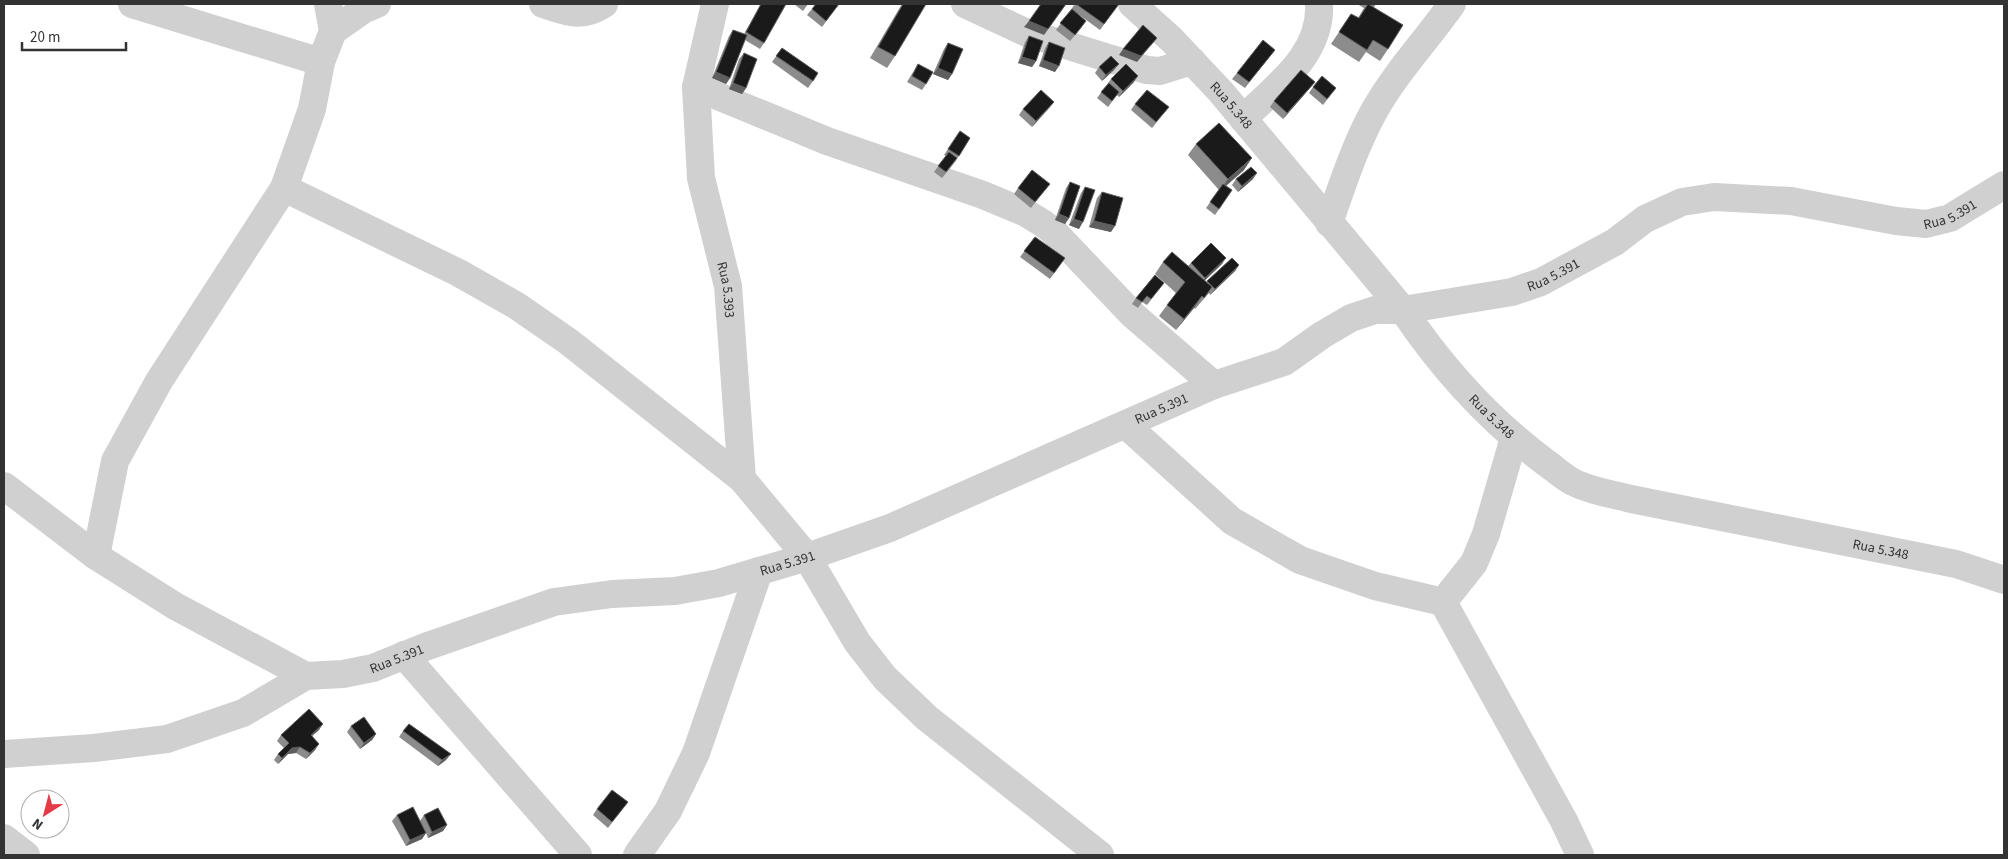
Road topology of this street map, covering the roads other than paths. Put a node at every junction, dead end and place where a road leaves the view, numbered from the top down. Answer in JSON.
{"nodes":[{"id":1,"x":132,"y":4,"type":"edge"},
{"id":2,"x":328,"y":4,"type":"edge"},
{"id":3,"x":377,"y":4,"type":"edge"},
{"id":4,"x":715,"y":4,"type":"edge"},
{"id":5,"x":964,"y":4,"type":"edge"},
{"id":6,"x":1132,"y":4,"type":"edge"},
{"id":7,"x":1319,"y":4,"type":"edge"},
{"id":8,"x":1452,"y":4,"type":"edge"},
{"id":9,"x":602,"y":5,"type":"edge"},
{"id":10,"x":552,"y":6,"type":"edge"},
{"id":11,"x":333,"y":31,"type":"junction"},
{"id":12,"x":1192,"y":61,"type":"junction"},
{"id":13,"x":321,"y":62,"type":"junction"},
{"id":14,"x":696,"y":87,"type":"junction"},
{"id":15,"x":1243,"y":120,"type":"junction"},
{"id":16,"x":2004,"y":185,"type":"edge"},
{"id":17,"x":284,"y":188,"type":"junction"},
{"id":18,"x":1329,"y":223,"type":"junction"},
{"id":19,"x":1403,"y":310,"type":"junction"},
{"id":20,"x":1214,"y":385,"type":"junction"},
{"id":21,"x":1126,"y":425,"type":"junction"},
{"id":22,"x":1514,"y":438,"type":"junction"},
{"id":23,"x":742,"y":479,"type":"junction"},
{"id":24,"x":4,"y":486,"type":"edge"},
{"id":25,"x":96,"y":556,"type":"junction"},
{"id":26,"x":807,"y":557,"type":"junction"},
{"id":27,"x":759,"y":571,"type":"junction"},
{"id":28,"x":2004,"y":580,"type":"edge"},
{"id":29,"x":1443,"y":602,"type":"junction"},
{"id":30,"x":404,"y":655,"type":"junction"},
{"id":31,"x":306,"y":676,"type":"junction"},
{"id":32,"x":4,"y":754,"type":"edge"},
{"id":33,"x":4,"y":838,"type":"edge"},
{"id":34,"x":26,"y":855,"type":"edge"},
{"id":35,"x":578,"y":855,"type":"edge"},
{"id":36,"x":637,"y":855,"type":"edge"},
{"id":37,"x":1100,"y":855,"type":"edge"},
{"id":38,"x":1580,"y":855,"type":"edge"}],
"edges":[{"from":1,"to":13,"type":"street"},
{"from":2,"to":11,"type":"street"},
{"from":3,"to":11,"type":"street"},
{"from":4,"to":14,"type":"street","name":"Rua 5.393"},
{"from":5,"to":12,"type":"street"},
{"from":6,"to":12,"type":"street","name":"Rua 5.348"},
{"from":7,"to":15,"type":"street"},
{"from":8,"to":18,"type":"street"},
{"from":9,"to":10,"type":"street"},
{"from":11,"to":13,"type":"street"},
{"from":12,"to":15,"type":"street","name":"Rua 5.348"},
{"from":13,"to":17,"type":"street"},
{"from":14,"to":20,"type":"street"},
{"from":14,"to":23,"type":"street","name":"Rua 5.393"},
{"from":15,"to":18,"type":"street","name":"Rua 5.348"},
{"from":16,"to":19,"type":"street","name":"Rua 5.391"},
{"from":17,"to":23,"type":"street"},
{"from":17,"to":25,"type":"street"},
{"from":18,"to":19,"type":"street","name":"Rua 5.348"},
{"from":19,"to":20,"type":"street","name":"Rua 5.391"},
{"from":19,"to":22,"type":"street","name":"Rua 5.348"},
{"from":20,"to":21,"type":"street","name":"Rua 5.391"},
{"from":21,"to":26,"type":"street","name":"Rua 5.391"},
{"from":21,"to":29,"type":"street"},
{"from":22,"to":28,"type":"street","name":"Rua 5.348"},
{"from":22,"to":29,"type":"street"},
{"from":23,"to":26,"type":"street"},
{"from":24,"to":25,"type":"street"},
{"from":25,"to":31,"type":"street"},
{"from":26,"to":27,"type":"street","name":"Rua 5.391"},
{"from":26,"to":37,"type":"street"},
{"from":27,"to":30,"type":"street","name":"Rua 5.391"},
{"from":27,"to":36,"type":"street"},
{"from":29,"to":38,"type":"street"},
{"from":30,"to":31,"type":"street","name":"Rua 5.391"},
{"from":30,"to":35,"type":"street"},
{"from":31,"to":32,"type":"street"},
{"from":33,"to":34,"type":"street"}]}
